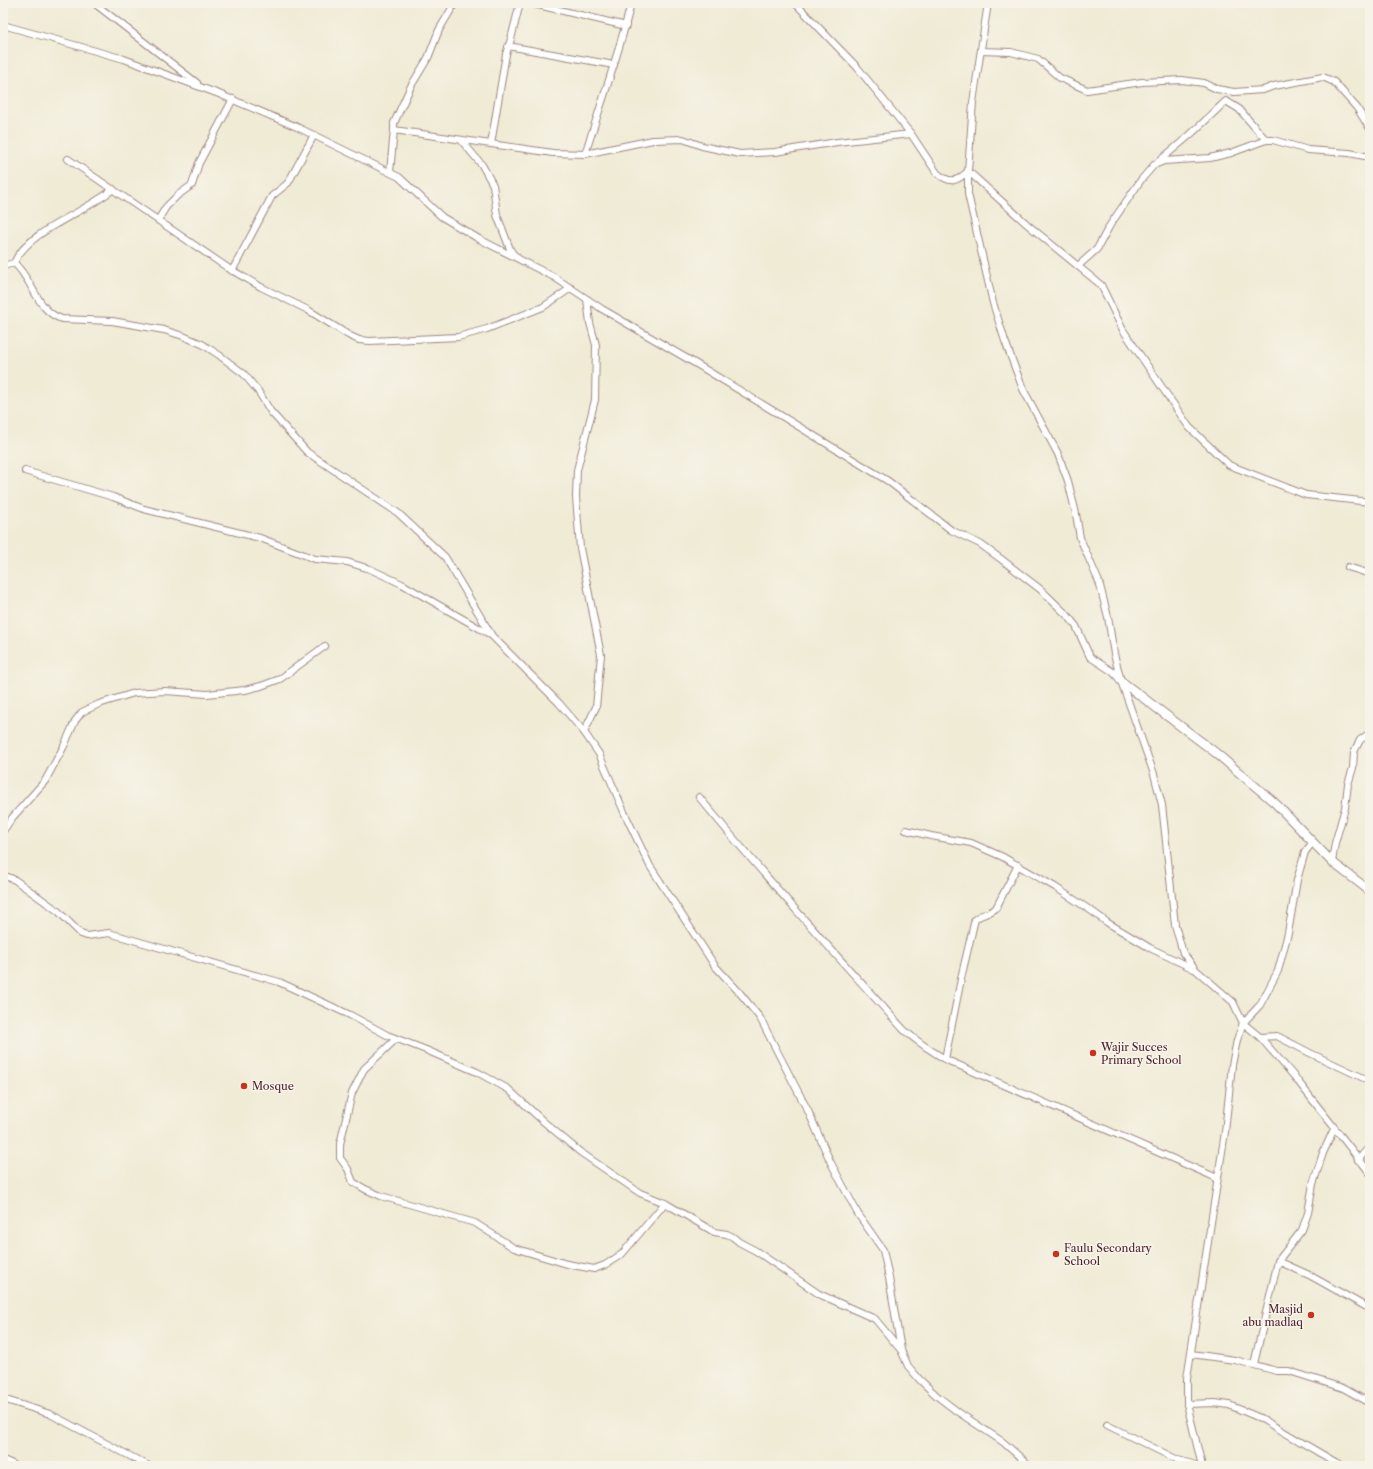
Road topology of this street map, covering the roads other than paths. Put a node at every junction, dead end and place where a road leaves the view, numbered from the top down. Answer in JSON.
{"nodes":[{"id":1,"x":94,"y":3,"type":"edge"},
{"id":2,"x":455,"y":3,"type":"edge"},
{"id":3,"x":519,"y":3,"type":"edge"},
{"id":4,"x":631,"y":3,"type":"edge"},
{"id":5,"x":795,"y":3,"type":"edge"},
{"id":6,"x":988,"y":3,"type":"edge"},
{"id":7,"x":3,"y":25,"type":"edge"},
{"id":8,"x":626,"y":26,"type":"junction"},
{"id":9,"x":508,"y":46,"type":"junction"},
{"id":10,"x":981,"y":51,"type":"junction"},
{"id":11,"x":614,"y":65,"type":"junction"},
{"id":12,"x":202,"y":87,"type":"junction"},
{"id":13,"x":1217,"y":89,"type":"junction"},
{"id":14,"x":233,"y":99,"type":"junction"},
{"id":15,"x":1226,"y":100,"type":"junction"},
{"id":16,"x":1370,"y":129,"type":"edge"},
{"id":17,"x":394,"y":130,"type":"junction"},
{"id":18,"x":912,"y":134,"type":"junction"},
{"id":19,"x":314,"y":135,"type":"junction"},
{"id":20,"x":461,"y":140,"type":"junction"},
{"id":21,"x":1266,"y":140,"type":"junction"},
{"id":22,"x":491,"y":144,"type":"junction"},
{"id":23,"x":585,"y":154,"type":"junction"},
{"id":24,"x":1370,"y":157,"type":"edge"},
{"id":25,"x":68,"y":159,"type":"dead end"},
{"id":26,"x":1154,"y":165,"type":"junction"},
{"id":27,"x":968,"y":171,"type":"junction"},
{"id":28,"x":390,"y":172,"type":"junction"},
{"id":29,"x":113,"y":189,"type":"junction"},
{"id":30,"x":158,"y":220,"type":"junction"},
{"id":31,"x":14,"y":263,"type":"junction"},
{"id":32,"x":526,"y":263,"type":"junction"},
{"id":33,"x":3,"y":266,"type":"edge"},
{"id":34,"x":1078,"y":266,"type":"junction"},
{"id":35,"x":232,"y":271,"type":"junction"},
{"id":36,"x":571,"y":288,"type":"junction"},
{"id":37,"x":587,"y":298,"type":"junction"},
{"id":38,"x":25,"y":471,"type":"dead end"},
{"id":39,"x":1370,"y":502,"type":"edge"},
{"id":40,"x":1348,"y":567,"type":"dead end"},
{"id":41,"x":1370,"y":574,"type":"edge"},
{"id":42,"x":492,"y":636,"type":"junction"},
{"id":43,"x":324,"y":646,"type":"dead end"},
{"id":44,"x":1121,"y":681,"type":"junction"},
{"id":45,"x":584,"y":732,"type":"junction"},
{"id":46,"x":1370,"y":733,"type":"edge"},
{"id":47,"x":699,"y":797,"type":"dead end"},
{"id":48,"x":906,"y":830,"type":"dead end"},
{"id":49,"x":3,"y":831,"type":"edge"},
{"id":50,"x":1312,"y":842,"type":"junction"},
{"id":51,"x":1332,"y":862,"type":"junction"},
{"id":52,"x":1018,"y":865,"type":"junction"},
{"id":53,"x":3,"y":875,"type":"edge"},
{"id":54,"x":1370,"y":891,"type":"edge"},
{"id":55,"x":1196,"y":970,"type":"junction"},
{"id":56,"x":1243,"y":1023,"type":"junction"},
{"id":57,"x":1260,"y":1037,"type":"junction"},
{"id":58,"x":396,"y":1039,"type":"junction"},
{"id":59,"x":945,"y":1059,"type":"junction"},
{"id":60,"x":1370,"y":1081,"type":"edge"},
{"id":61,"x":1334,"y":1129,"type":"junction"},
{"id":62,"x":1370,"y":1146,"type":"edge"},
{"id":63,"x":1358,"y":1160,"type":"junction"},
{"id":64,"x":1370,"y":1173,"type":"edge"},
{"id":65,"x":1217,"y":1178,"type":"junction"},
{"id":66,"x":666,"y":1203,"type":"junction"},
{"id":67,"x":1278,"y":1261,"type":"junction"},
{"id":68,"x":1370,"y":1309,"type":"edge"},
{"id":69,"x":901,"y":1350,"type":"junction"},
{"id":70,"x":1191,"y":1354,"type":"junction"},
{"id":71,"x":1254,"y":1364,"type":"junction"},
{"id":72,"x":3,"y":1399,"type":"edge"},
{"id":73,"x":1370,"y":1403,"type":"edge"},
{"id":74,"x":1187,"y":1404,"type":"junction"},
{"id":75,"x":1107,"y":1425,"type":"dead end"},
{"id":76,"x":3,"y":1462,"type":"edge"},
{"id":77,"x":12,"y":1466,"type":"edge"},
{"id":78,"x":149,"y":1466,"type":"edge"},
{"id":79,"x":1030,"y":1466,"type":"edge"},
{"id":80,"x":1199,"y":1466,"type":"edge"},
{"id":81,"x":1202,"y":1466,"type":"edge"},
{"id":82,"x":1342,"y":1466,"type":"edge"}],
"edges":[{"from":1,"to":12,"type":"street"},
{"from":2,"to":17,"type":"street"},
{"from":3,"to":8,"type":"street"},
{"from":3,"to":9,"type":"street"},
{"from":4,"to":8,"type":"street"},
{"from":5,"to":18,"type":"street"},
{"from":6,"to":10,"type":"street"},
{"from":7,"to":12,"type":"street"},
{"from":8,"to":11,"type":"street"},
{"from":9,"to":11,"type":"street"},
{"from":9,"to":22,"type":"street"},
{"from":10,"to":13,"type":"street"},
{"from":10,"to":27,"type":"street"},
{"from":11,"to":23,"type":"street"},
{"from":12,"to":14,"type":"street"},
{"from":13,"to":15,"type":"street"},
{"from":13,"to":16,"type":"street"},
{"from":14,"to":19,"type":"street"},
{"from":14,"to":30,"type":"street"},
{"from":15,"to":21,"type":"street"},
{"from":15,"to":26,"type":"street"},
{"from":17,"to":20,"type":"street"},
{"from":17,"to":28,"type":"street"},
{"from":18,"to":23,"type":"street"},
{"from":18,"to":27,"type":"street"},
{"from":19,"to":28,"type":"street"},
{"from":19,"to":35,"type":"street"},
{"from":20,"to":22,"type":"street"},
{"from":20,"to":32,"type":"street"},
{"from":21,"to":24,"type":"street"},
{"from":21,"to":26,"type":"street"},
{"from":22,"to":23,"type":"street"},
{"from":25,"to":29,"type":"street"},
{"from":26,"to":34,"type":"street"},
{"from":27,"to":34,"type":"street"},
{"from":27,"to":44,"type":"street"},
{"from":28,"to":32,"type":"street"},
{"from":29,"to":30,"type":"street"},
{"from":29,"to":31,"type":"street"},
{"from":30,"to":35,"type":"street"},
{"from":31,"to":33,"type":"street"},
{"from":31,"to":42,"type":"street"},
{"from":32,"to":36,"type":"street"},
{"from":34,"to":39,"type":"street"},
{"from":35,"to":36,"type":"street"},
{"from":36,"to":37,"type":"street"},
{"from":37,"to":44,"type":"street"},
{"from":37,"to":45,"type":"street"},
{"from":38,"to":42,"type":"street"},
{"from":40,"to":41,"type":"street"},
{"from":42,"to":45,"type":"street"},
{"from":43,"to":49,"type":"street"},
{"from":44,"to":50,"type":"street"},
{"from":44,"to":55,"type":"street"},
{"from":45,"to":69,"type":"street"},
{"from":46,"to":51,"type":"street"},
{"from":47,"to":59,"type":"street"},
{"from":48,"to":52,"type":"street"},
{"from":50,"to":51,"type":"street"},
{"from":50,"to":56,"type":"street"},
{"from":51,"to":54,"type":"street"},
{"from":52,"to":55,"type":"street"},
{"from":52,"to":59,"type":"street"},
{"from":53,"to":58,"type":"street"},
{"from":55,"to":56,"type":"street"},
{"from":56,"to":57,"type":"street"},
{"from":56,"to":65,"type":"street"},
{"from":57,"to":60,"type":"street"},
{"from":57,"to":61,"type":"street"},
{"from":58,"to":66,"type":"street"},
{"from":58,"to":66,"type":"street"},
{"from":59,"to":65,"type":"street"},
{"from":61,"to":63,"type":"street"},
{"from":61,"to":67,"type":"street"},
{"from":62,"to":63,"type":"street"},
{"from":63,"to":64,"type":"street"},
{"from":65,"to":70,"type":"street"},
{"from":66,"to":69,"type":"street"},
{"from":67,"to":68,"type":"street"},
{"from":67,"to":71,"type":"street"},
{"from":69,"to":79,"type":"street"},
{"from":70,"to":71,"type":"street"},
{"from":70,"to":74,"type":"street"},
{"from":71,"to":73,"type":"street"},
{"from":72,"to":78,"type":"street"},
{"from":74,"to":81,"type":"street"},
{"from":74,"to":82,"type":"street"},
{"from":75,"to":80,"type":"street"},
{"from":76,"to":77,"type":"highway"}]}
